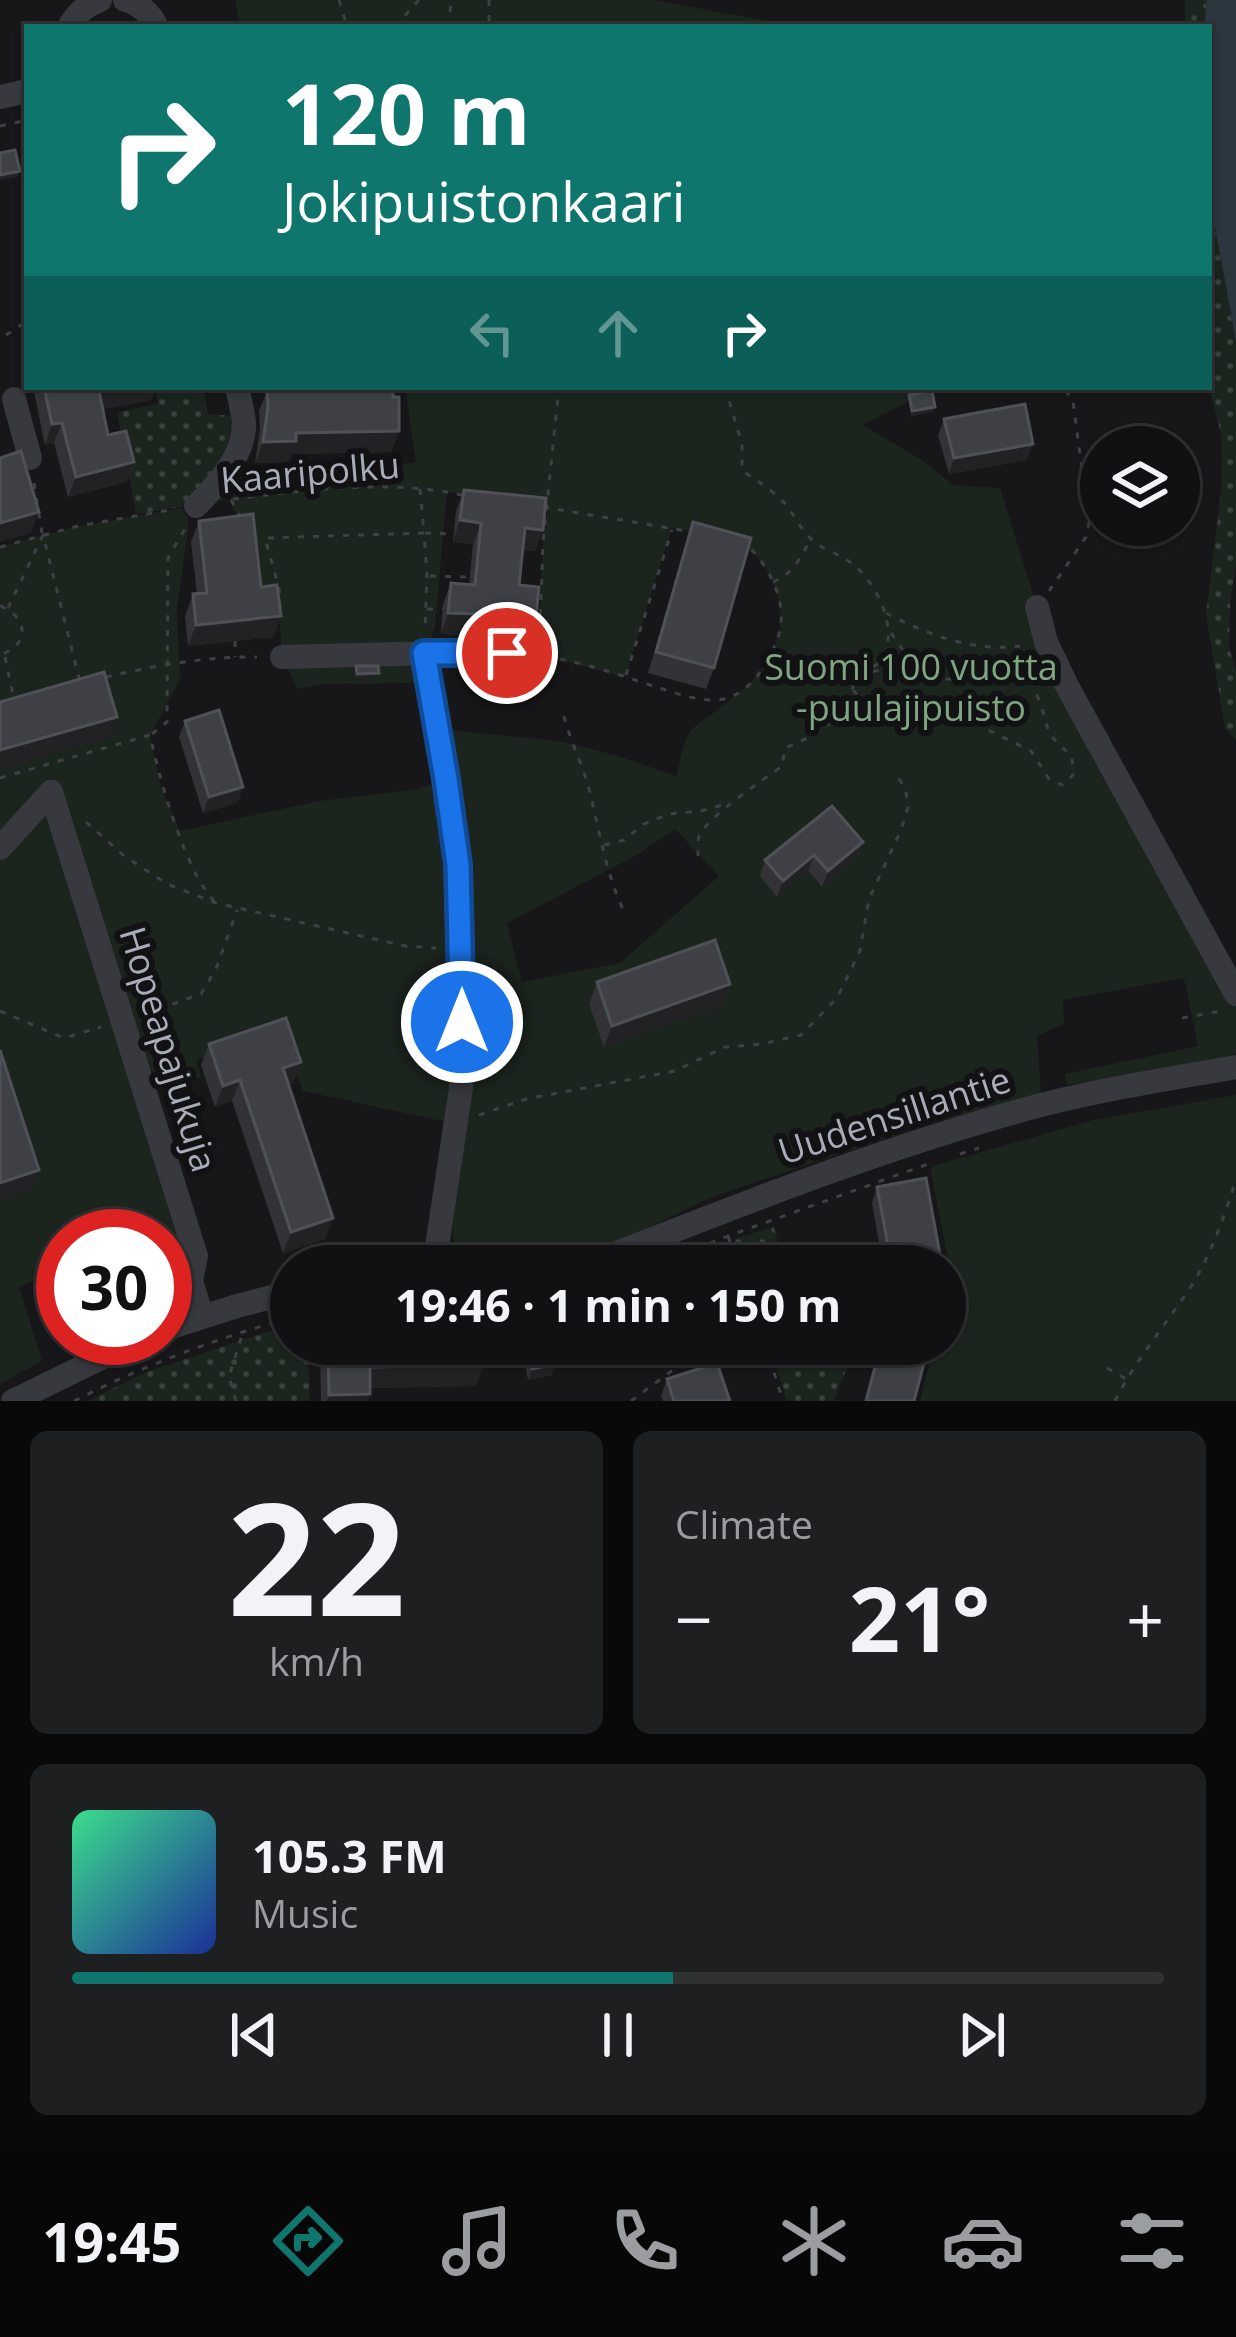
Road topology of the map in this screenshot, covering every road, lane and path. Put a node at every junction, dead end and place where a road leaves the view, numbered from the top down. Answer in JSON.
{"nodes":[{"id":1,"x":100,"y":0,"type":"edge"},
{"id":2,"x":125,"y":0,"type":"edge"},
{"id":3,"x":419,"y":0,"type":"edge"},
{"id":4,"x":150,"y":13,"type":"edge"},
{"id":5,"x":71,"y":24,"type":"edge"},
{"id":6,"x":397,"y":24,"type":"edge"},
{"id":7,"x":24,"y":323,"type":"edge"},
{"id":8,"x":6,"y":335,"type":"dead end"},
{"id":9,"x":234,"y":390,"type":"edge"},
{"id":10,"x":559,"y":390,"type":"edge"},
{"id":11,"x":726,"y":390,"type":"edge"},
{"id":12,"x":1065,"y":390,"type":"edge"},
{"id":13,"x":14,"y":399,"type":"dead end"},
{"id":14,"x":30,"y":458,"type":"joint"},
{"id":15,"x":420,"y":487,"type":"junction"},
{"id":16,"x":465,"y":495,"type":"edge"},
{"id":17,"x":524,"y":505,"type":"edge"},
{"id":18,"x":548,"y":508,"type":"junction"},
{"id":19,"x":193,"y":514,"type":"junction"},
{"id":20,"x":248,"y":527,"type":"edge"},
{"id":21,"x":672,"y":528,"type":"junction"},
{"id":22,"x":424,"y":532,"type":"junction"},
{"id":23,"x":693,"y":532,"type":"edge"},
{"id":24,"x":454,"y":534,"type":"dead end"},
{"id":25,"x":43,"y":535,"type":"junction"},
{"id":26,"x":810,"y":540,"type":"junction"},
{"id":27,"x":543,"y":542,"type":"junction"},
{"id":28,"x":536,"y":543,"type":"edge"},
{"id":29,"x":0,"y":547,"type":"edge"},
{"id":30,"x":750,"y":547,"type":"edge"},
{"id":31,"x":274,"y":565,"type":"junction"},
{"id":32,"x":261,"y":566,"type":"edge"},
{"id":33,"x":427,"y":576,"type":"junction"},
{"id":34,"x":470,"y":577,"type":"edge"},
{"id":35,"x":773,"y":582,"type":"junction"},
{"id":36,"x":0,"y":606,"type":"edge"},
{"id":37,"x":1037,"y":607,"type":"joint"},
{"id":38,"x":8,"y":608,"type":"junction"},
{"id":39,"x":426,"y":608,"type":"junction"},
{"id":40,"x":443,"y":609,"type":"edge"},
{"id":41,"x":886,"y":613,"type":"junction"},
{"id":42,"x":530,"y":616,"type":"edge"},
{"id":43,"x":541,"y":616,"type":"junction"},
{"id":44,"x":889,"y":629,"type":"junction"},
{"id":45,"x":235,"y":641,"type":"edge"},
{"id":46,"x":1046,"y":642,"type":"junction"},
{"id":47,"x":424,"y":653,"type":"junction"},
{"id":48,"x":538,"y":654,"type":"junction"},
{"id":49,"x":2,"y":655,"type":"edge"},
{"id":50,"x":235,"y":657,"type":"junction"},
{"id":51,"x":283,"y":658,"type":"junction"},
{"id":52,"x":168,"y":665,"type":"junction"},
{"id":53,"x":917,"y":670,"type":"junction"},
{"id":54,"x":860,"y":674,"type":"junction"},
{"id":55,"x":625,"y":677,"type":"junction"},
{"id":56,"x":99,"y":679,"type":"edge"},
{"id":57,"x":80,"y":683,"type":"edge"},
{"id":58,"x":852,"y":688,"type":"junction"},
{"id":59,"x":9,"y":703,"type":"edge"},
{"id":60,"x":564,"y":716,"type":"dead end"},
{"id":61,"x":150,"y":735,"type":"junction"},
{"id":62,"x":897,"y":775,"type":"dead end"},
{"id":63,"x":0,"y":778,"type":"edge"},
{"id":64,"x":731,"y":803,"type":"junction"},
{"id":65,"x":86,"y":822,"type":"dead end"},
{"id":66,"x":600,"y":845,"type":"junction"},
{"id":67,"x":0,"y":848,"type":"edge"},
{"id":68,"x":698,"y":856,"type":"dead end"},
{"id":69,"x":216,"y":903,"type":"junction"},
{"id":70,"x":237,"y":908,"type":"junction"},
{"id":71,"x":626,"y":916,"type":"dead end"},
{"id":72,"x":461,"y":946,"type":"junction"},
{"id":73,"x":1233,"y":1002,"type":"edge"},
{"id":74,"x":0,"y":1011,"type":"edge"},
{"id":75,"x":1182,"y":1018,"type":"dead end"},
{"id":76,"x":121,"y":1021,"type":"junction"},
{"id":77,"x":1236,"y":1067,"type":"edge"},
{"id":78,"x":455,"y":1124,"type":"junction"},
{"id":79,"x":992,"y":1144,"type":"dead end"},
{"id":80,"x":954,"y":1155,"type":"dead end"},
{"id":81,"x":936,"y":1161,"type":"dead end"},
{"id":82,"x":1236,"y":1179,"type":"edge"},
{"id":83,"x":728,"y":1236,"type":"junction"},
{"id":84,"x":438,"y":1245,"type":"edge"},
{"id":85,"x":638,"y":1245,"type":"edge"},
{"id":86,"x":706,"y":1245,"type":"edge"},
{"id":87,"x":731,"y":1245,"type":"edge"},
{"id":88,"x":270,"y":1298,"type":"edge"},
{"id":89,"x":202,"y":1316,"type":"junction"},
{"id":90,"x":192,"y":1320,"type":"edge"},
{"id":91,"x":270,"y":1324,"type":"edge"},
{"id":92,"x":243,"y":1331,"type":"junction"},
{"id":93,"x":87,"y":1365,"type":"edge"},
{"id":94,"x":680,"y":1365,"type":"edge"},
{"id":95,"x":772,"y":1365,"type":"edge"},
{"id":96,"x":1107,"y":1368,"type":"dead end"},
{"id":97,"x":1126,"y":1378,"type":"junction"},
{"id":98,"x":13,"y":1401,"type":"edge"},
{"id":99,"x":74,"y":1401,"type":"edge"},
{"id":100,"x":236,"y":1401,"type":"edge"},
{"id":101,"x":631,"y":1401,"type":"edge"},
{"id":102,"x":783,"y":1401,"type":"edge"},
{"id":103,"x":1115,"y":1401,"type":"edge"}],
"edges":[{"from":1,"to":5,"type":"street"},
{"from":2,"to":4,"type":"street"},
{"from":3,"to":6,"type":"path"},
{"from":7,"to":8,"type":"path"},
{"from":9,"to":19,"type":"street"},
{"from":10,"to":18,"type":"path"},
{"from":11,"to":26,"type":"path"},
{"from":12,"to":37,"type":"path"},
{"from":13,"to":14,"type":"street"},
{"from":14,"to":25,"type":"path"},
{"from":15,"to":16,"type":"path","name":"Kaaripolku"},
{"from":15,"to":20,"type":"path","name":"Kaaripolku"},
{"from":15,"to":22,"type":"path"},
{"from":17,"to":18,"type":"path"},
{"from":18,"to":21,"type":"path"},
{"from":18,"to":27,"type":"path"},
{"from":19,"to":25,"type":"path","name":"Kaaripolku"},
{"from":19,"to":52,"type":"path"},
{"from":21,"to":23,"type":"path"},
{"from":21,"to":55,"type":"path"},
{"from":22,"to":24,"type":"path"},
{"from":22,"to":31,"type":"path"},
{"from":22,"to":33,"type":"path"},
{"from":25,"to":29,"type":"path","name":"Kaaripolku"},
{"from":25,"to":38,"type":"path"},
{"from":25,"to":57,"type":"path"},
{"from":26,"to":35,"type":"path"},
{"from":26,"to":41,"type":"path"},
{"from":27,"to":28,"type":"path"},
{"from":27,"to":43,"type":"path"},
{"from":30,"to":35,"type":"path"},
{"from":31,"to":32,"type":"path"},
{"from":31,"to":51,"type":"path"},
{"from":33,"to":34,"type":"path"},
{"from":33,"to":39,"type":"path"},
{"from":35,"to":55,"type":"path"},
{"from":36,"to":38,"type":"path"},
{"from":37,"to":46,"type":"street"},
{"from":38,"to":49,"type":"path"},
{"from":39,"to":40,"type":"path"},
{"from":39,"to":47,"type":"path"},
{"from":41,"to":44,"type":"path"},
{"from":41,"to":46,"type":"path"},
{"from":42,"to":43,"type":"path"},
{"from":43,"to":48,"type":"path"},
{"from":44,"to":53,"type":"path"},
{"from":44,"to":54,"type":"path"},
{"from":45,"to":50,"type":"path"},
{"from":46,"to":53,"type":"path"},
{"from":46,"to":58,"type":"path"},
{"from":46,"to":73,"type":"street"},
{"from":47,"to":48,"type":"street"},
{"from":47,"to":51,"type":"street"},
{"from":47,"to":72,"type":"street"},
{"from":48,"to":55,"type":"path"},
{"from":49,"to":59,"type":"path"},
{"from":50,"to":51,"type":"path"},
{"from":50,"to":52,"type":"path"},
{"from":52,"to":56,"type":"path"},
{"from":52,"to":61,"type":"path"},
{"from":53,"to":54,"type":"path"},
{"from":54,"to":58,"type":"path"},
{"from":58,"to":64,"type":"path"},
{"from":60,"to":66,"type":"path"},
{"from":61,"to":63,"type":"path"},
{"from":61,"to":69,"type":"path"},
{"from":62,"to":78,"type":"path"},
{"from":64,"to":66,"type":"path"},
{"from":64,"to":68,"type":"path"},
{"from":65,"to":69,"type":"path"},
{"from":66,"to":71,"type":"path"},
{"from":67,"to":76,"type":"street","name":"Hopeapajukuja"},
{"from":69,"to":70,"type":"path"},
{"from":70,"to":72,"type":"path"},
{"from":70,"to":76,"type":"path"},
{"from":72,"to":78,"type":"street"},
{"from":73,"to":75,"type":"path"},
{"from":74,"to":76,"type":"path"},
{"from":76,"to":89,"type":"street","name":"Hopeapajukuja"},
{"from":77,"to":85,"type":"street","name":"Uudensillantie"},
{"from":78,"to":84,"type":"street"},
{"from":79,"to":80,"type":"path"},
{"from":81,"to":83,"type":"path"},
{"from":82,"to":97,"type":"path"},
{"from":83,"to":86,"type":"path"},
{"from":83,"to":87,"type":"path"},
{"from":88,"to":89,"type":"street"},
{"from":89,"to":90,"type":"street"},
{"from":91,"to":92,"type":"path"},
{"from":92,"to":99,"type":"path"},
{"from":92,"to":100,"type":"path"},
{"from":93,"to":98,"type":"street"},
{"from":94,"to":101,"type":"path"},
{"from":95,"to":102,"type":"path"},
{"from":96,"to":97,"type":"path"},
{"from":97,"to":103,"type":"path"}]}
